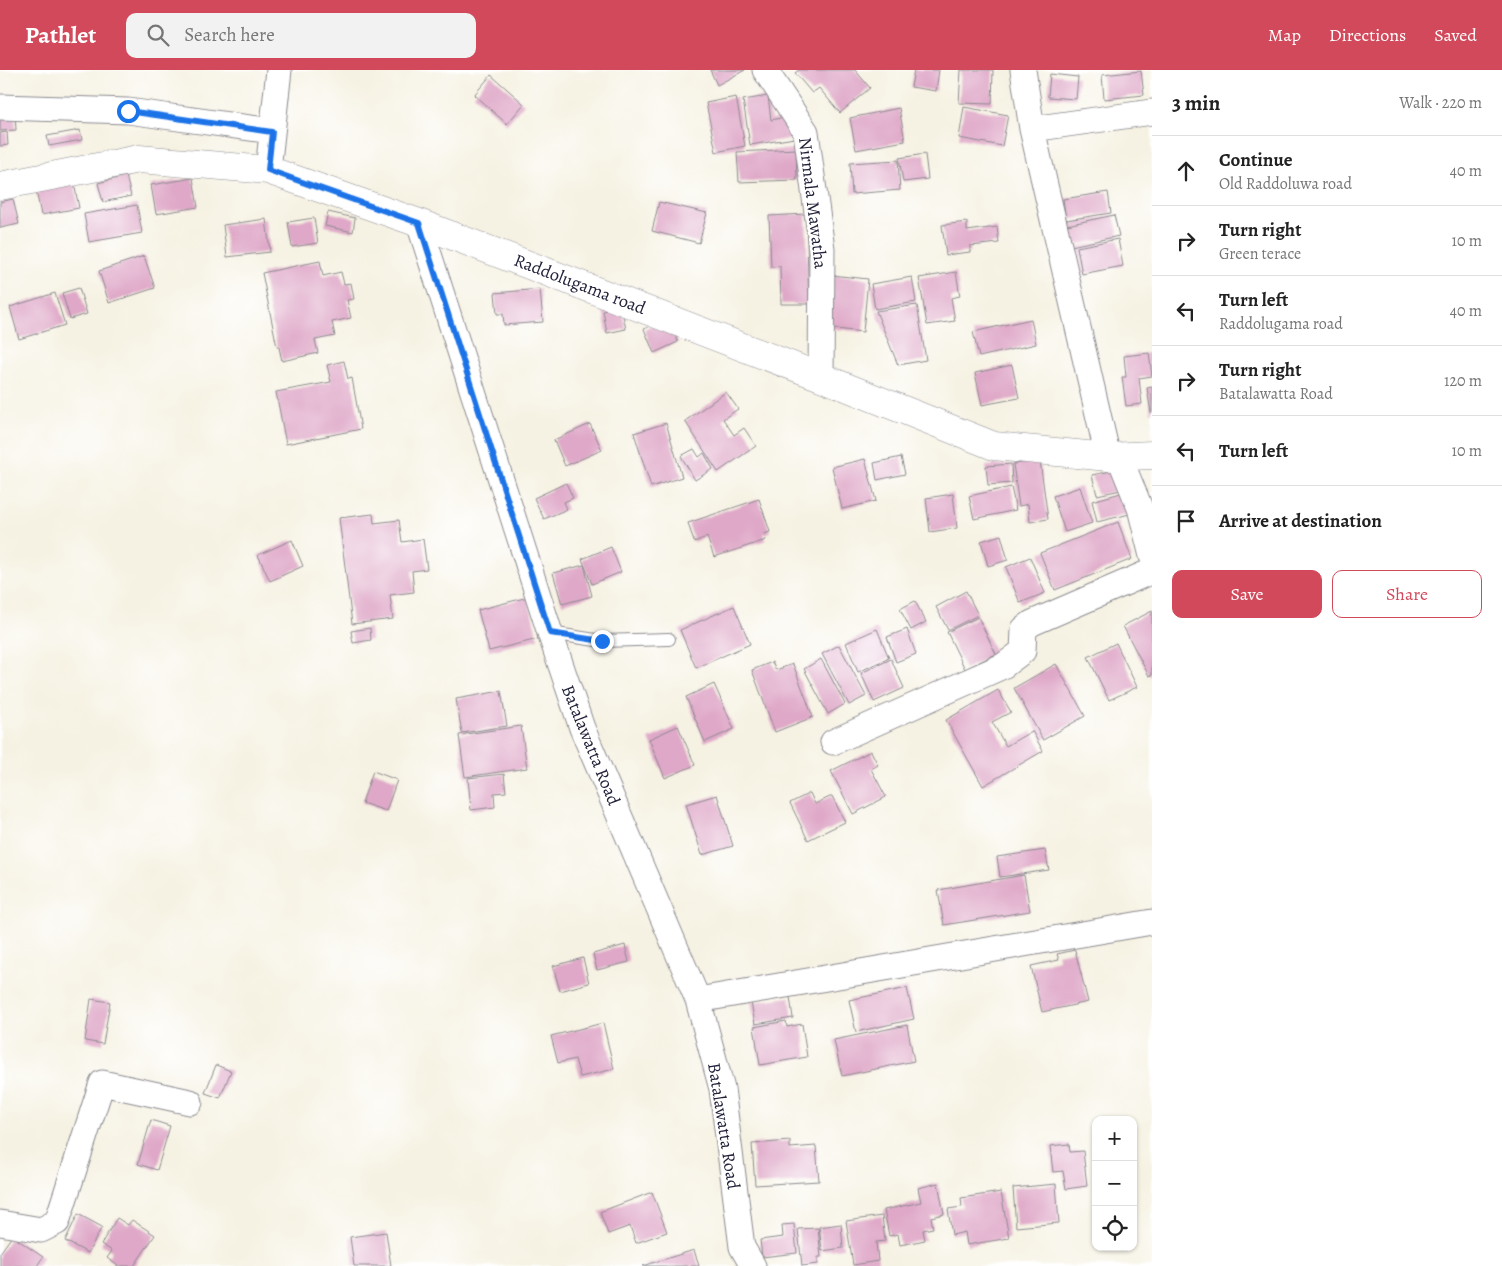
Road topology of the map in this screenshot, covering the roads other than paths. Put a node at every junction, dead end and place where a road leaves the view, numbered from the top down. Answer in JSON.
{"nodes":[{"id":1,"x":279,"y":70,"type":"edge"},
{"id":2,"x":765,"y":70,"type":"edge"},
{"id":3,"x":1023,"y":70,"type":"edge"},
{"id":4,"x":0,"y":107,"type":"edge"},
{"id":5,"x":1152,"y":112,"type":"edge"},
{"id":6,"x":1032,"y":129,"type":"junction"},
{"id":7,"x":272,"y":132,"type":"junction"},
{"id":8,"x":268,"y":170,"type":"junction"},
{"id":9,"x":0,"y":186,"type":"edge"},
{"id":10,"x":419,"y":223,"type":"junction"},
{"id":11,"x":821,"y":377,"type":"junction"},
{"id":12,"x":1152,"y":455,"type":"edge"},
{"id":13,"x":1113,"y":456,"type":"junction"},
{"id":14,"x":1152,"y":556,"type":"edge"},
{"id":15,"x":1152,"y":568,"type":"edge"},
{"id":16,"x":550,"y":633,"type":"junction"},
{"id":17,"x":669,"y":639,"type":"dead end"},
{"id":18,"x":833,"y":742,"type":"dead end"},
{"id":19,"x":1152,"y":922,"type":"edge"},
{"id":20,"x":698,"y":1000,"type":"junction"},
{"id":21,"x":190,"y":1102,"type":"dead end"},
{"id":22,"x":0,"y":1223,"type":"edge"},
{"id":23,"x":753,"y":1266,"type":"edge"}],
"edges":[{"from":1,"to":7,"type":"street"},
{"from":2,"to":11,"type":"street","name":"Nirmala Mawatha"},
{"from":3,"to":6,"type":"street"},
{"from":4,"to":7,"type":"street"},
{"from":5,"to":6,"type":"street"},
{"from":6,"to":13,"type":"street"},
{"from":7,"to":8,"type":"street"},
{"from":8,"to":9,"type":"street","name":"Raddolugama road"},
{"from":8,"to":10,"type":"street","name":"Raddolugama road"},
{"from":10,"to":11,"type":"street","name":"Raddolugama road"},
{"from":10,"to":16,"type":"street","name":"Batalawatta Road"},
{"from":11,"to":13,"type":"street","name":"Raddolugama road"},
{"from":12,"to":13,"type":"street","name":"Raddolugama road"},
{"from":13,"to":14,"type":"street"},
{"from":15,"to":18,"type":"street"},
{"from":16,"to":17,"type":"lane"},
{"from":16,"to":20,"type":"street","name":"Batalawatta Road"},
{"from":19,"to":20,"type":"street"},
{"from":20,"to":23,"type":"street","name":"Batalawatta Road"},
{"from":21,"to":22,"type":"street"}]}
